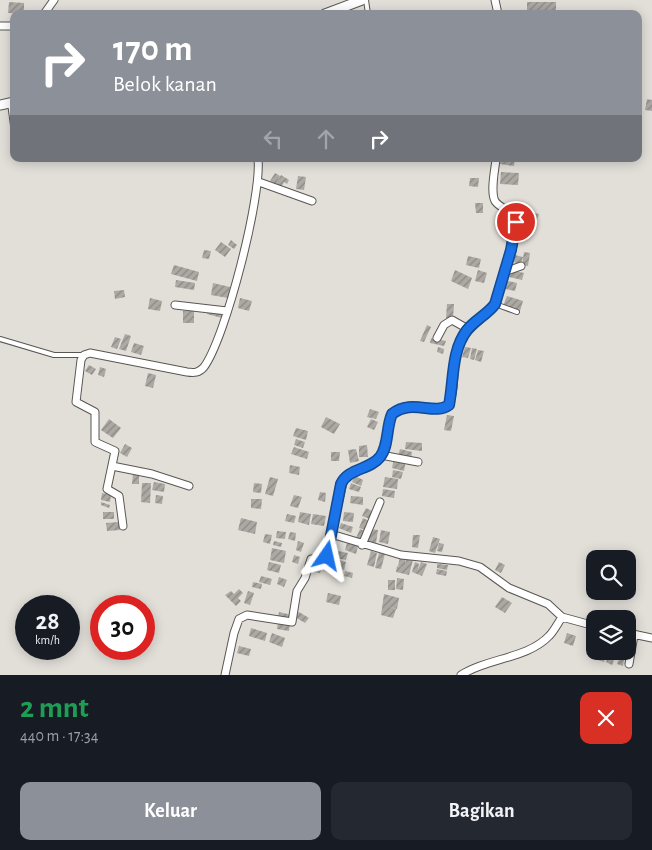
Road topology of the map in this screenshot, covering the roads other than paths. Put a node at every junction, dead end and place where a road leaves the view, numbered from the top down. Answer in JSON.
{"nodes":[{"id":1,"x":364,"y":0,"type":"edge"},
{"id":2,"x":336,"y":10,"type":"edge"},
{"id":3,"x":258,"y":162,"type":"edge"},
{"id":4,"x":496,"y":162,"type":"edge"},
{"id":5,"x":259,"y":182,"type":"junction"},
{"id":6,"x":312,"y":201,"type":"dead end"},
{"id":7,"x":520,"y":266,"type":"dead end"},
{"id":8,"x":504,"y":272,"type":"junction"},
{"id":9,"x":495,"y":304,"type":"junction"},
{"id":10,"x":175,"y":305,"type":"dead end"},
{"id":11,"x":226,"y":311,"type":"junction"},
{"id":12,"x":517,"y":312,"type":"dead end"},
{"id":13,"x":468,"y":329,"type":"junction"},
{"id":14,"x":437,"y":338,"type":"dead end"},
{"id":15,"x":0,"y":339,"type":"edge"},
{"id":16,"x":84,"y":355,"type":"junction"},
{"id":17,"x":381,"y":455,"type":"junction"},
{"id":18,"x":418,"y":462,"type":"dead end"},
{"id":19,"x":112,"y":466,"type":"junction"},
{"id":20,"x":189,"y":486,"type":"dead end"},
{"id":21,"x":380,"y":502,"type":"dead end"},
{"id":22,"x":124,"y":526,"type":"dead end"},
{"id":23,"x":331,"y":534,"type":"junction"},
{"id":24,"x":362,"y":545,"type":"junction"},
{"id":25,"x":562,"y":617,"type":"junction"},
{"id":26,"x":586,"y":624,"type":"edge"},
{"id":27,"x":636,"y":635,"type":"edge"},
{"id":28,"x":652,"y":638,"type":"edge"},
{"id":29,"x":629,"y":660,"type":"edge"},
{"id":30,"x":629,"y":664,"type":"dead end"},
{"id":31,"x":225,"y":675,"type":"edge"},
{"id":32,"x":461,"y":675,"type":"edge"}],
"edges":[{"from":1,"to":2,"type":"street"},
{"from":3,"to":5,"type":"street"},
{"from":4,"to":8,"type":"street"},
{"from":5,"to":6,"type":"street"},
{"from":5,"to":11,"type":"street"},
{"from":7,"to":8,"type":"street"},
{"from":8,"to":9,"type":"street"},
{"from":9,"to":12,"type":"lane"},
{"from":9,"to":13,"type":"street"},
{"from":10,"to":11,"type":"street"},
{"from":11,"to":16,"type":"street"},
{"from":13,"to":14,"type":"street"},
{"from":13,"to":17,"type":"street"},
{"from":15,"to":16,"type":"lane"},
{"from":16,"to":19,"type":"street"},
{"from":17,"to":18,"type":"street"},
{"from":17,"to":23,"type":"street"},
{"from":19,"to":20,"type":"street"},
{"from":19,"to":22,"type":"street"},
{"from":21,"to":24,"type":"street"},
{"from":23,"to":24,"type":"street"},
{"from":23,"to":31,"type":"street"},
{"from":24,"to":25,"type":"street"},
{"from":25,"to":26,"type":"street"},
{"from":25,"to":32,"type":"street"},
{"from":27,"to":28,"type":"street"},
{"from":29,"to":30,"type":"street"}]}
